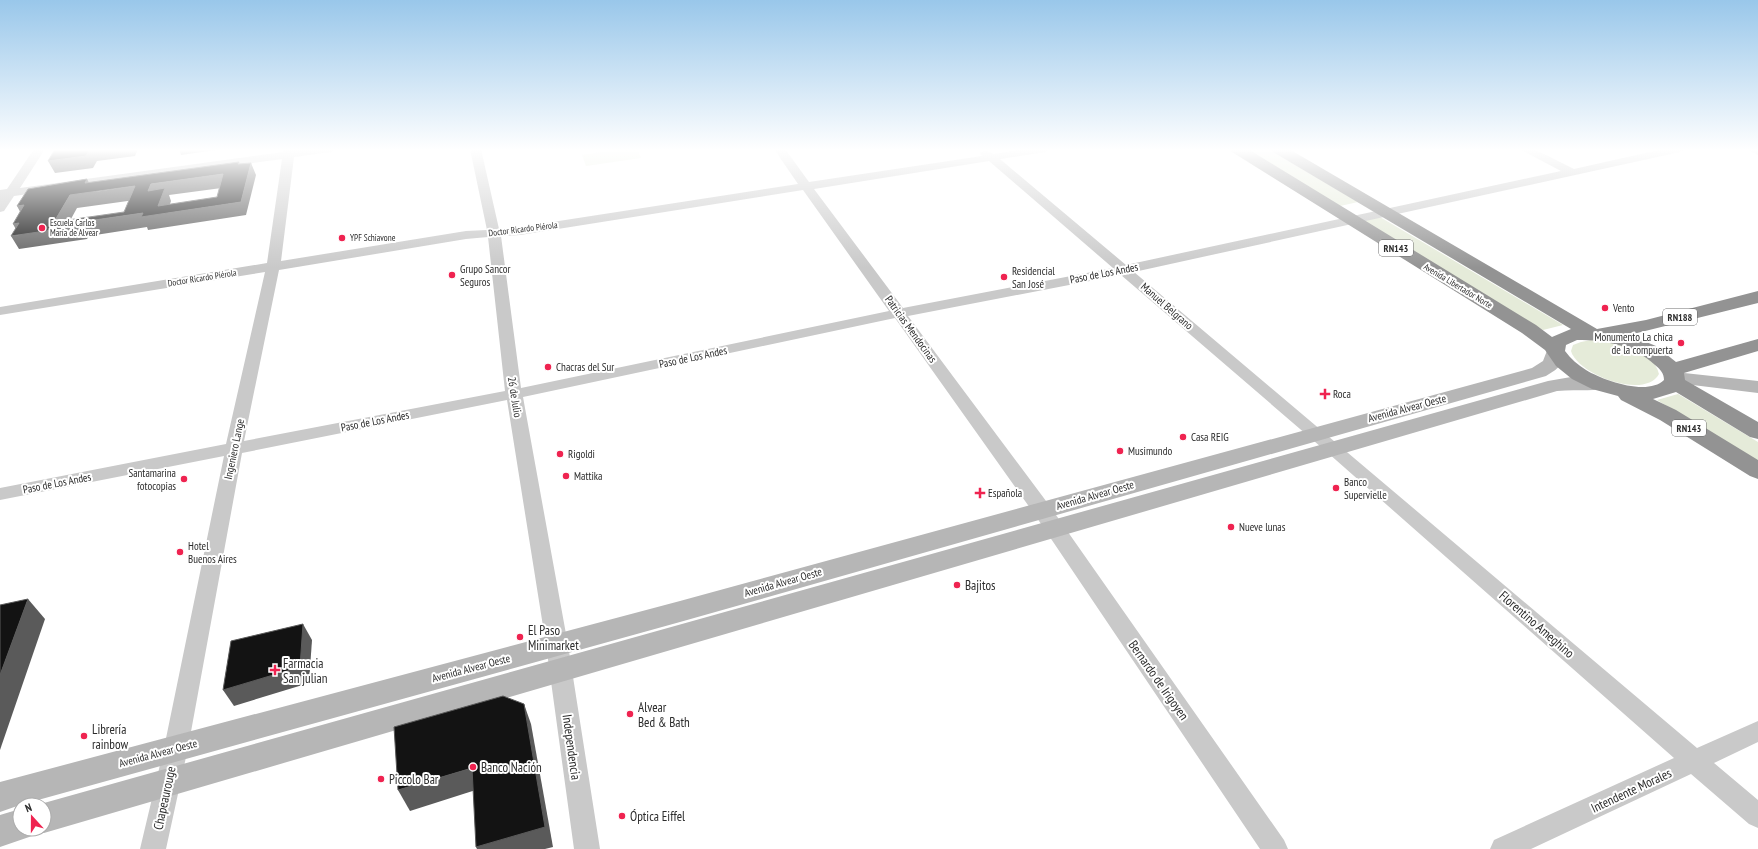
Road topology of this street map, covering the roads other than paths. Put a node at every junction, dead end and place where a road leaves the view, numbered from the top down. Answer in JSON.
{"nodes":[{"id":1,"x":806,"y":188,"type":"edge"},
{"id":2,"x":35,"y":189,"type":"edge"},
{"id":3,"x":283,"y":189,"type":"edge"},
{"id":4,"x":484,"y":189,"type":"edge"},
{"id":5,"x":802,"y":189,"type":"edge"},
{"id":6,"x":1028,"y":189,"type":"edge"},
{"id":7,"x":1300,"y":189,"type":"edge"},
{"id":8,"x":1344,"y":189,"type":"edge"},
{"id":9,"x":1496,"y":189,"type":"edge"},
{"id":10,"x":5,"y":193,"type":"edge"},
{"id":11,"x":0,"y":208,"type":"edge"},
{"id":12,"x":1384,"y":213,"type":"junction"},
{"id":13,"x":1350,"y":220,"type":"junction"},
{"id":14,"x":494,"y":233,"type":"junction"},
{"id":15,"x":273,"y":267,"type":"junction"},
{"id":16,"x":1124,"y":270,"type":"junction"},
{"id":17,"x":1758,"y":297,"type":"edge"},
{"id":18,"x":0,"y":311,"type":"edge"},
{"id":19,"x":900,"y":313,"type":"junction"},
{"id":20,"x":1597,"y":334,"type":"junction"},
{"id":21,"x":1757,"y":346,"type":"edge"},
{"id":22,"x":1555,"y":350,"type":"junction"},
{"id":23,"x":1673,"y":377,"type":"junction"},
{"id":24,"x":1608,"y":387,"type":"junction"},
{"id":25,"x":1758,"y":387,"type":"edge"},
{"id":26,"x":514,"y":394,"type":"junction"},
{"id":27,"x":1758,"y":432,"type":"edge"},
{"id":28,"x":1325,"y":441,"type":"junction"},
{"id":29,"x":234,"y":448,"type":"junction"},
{"id":30,"x":1758,"y":471,"type":"edge"},
{"id":31,"x":0,"y":494,"type":"edge"},
{"id":32,"x":1048,"y":519,"type":"junction"},
{"id":33,"x":559,"y":658,"type":"junction"},
{"id":34,"x":1758,"y":731,"type":"edge"},
{"id":35,"x":176,"y":748,"type":"junction"},
{"id":36,"x":1695,"y":761,"type":"junction"},
{"id":37,"x":168,"y":782,"type":"junction"},
{"id":38,"x":0,"y":797,"type":"edge"},
{"id":39,"x":52,"y":816,"type":"edge"},
{"id":40,"x":1758,"y":816,"type":"edge"},
{"id":41,"x":12,"y":828,"type":"edge"},
{"id":42,"x":0,"y":831,"type":"edge"},
{"id":43,"x":153,"y":849,"type":"edge"},
{"id":44,"x":587,"y":849,"type":"edge"},
{"id":45,"x":1276,"y":849,"type":"edge"},
{"id":46,"x":1503,"y":849,"type":"edge"}],
"edges":[{"from":1,"to":19,"type":"street","name":"Patricias Mendocinas"},
{"from":2,"to":10,"type":"street"},
{"from":3,"to":15,"type":"street","name":"Ingeniero Lange"},
{"from":4,"to":14,"type":"street","name":"26 de Julio"},
{"from":5,"to":14,"type":"street","name":"Doctor Ricardo Piérola"},
{"from":6,"to":16,"type":"street","name":"Manuel Belgrano"},
{"from":7,"to":13,"type":"highway","name":"Avenida Libertador Norte","number":"RN143"},
{"from":8,"to":12,"type":"highway","number":"RN143"},
{"from":9,"to":12,"type":"street","name":"Paso de Los Andes"},
{"from":10,"to":11,"type":"street"},
{"from":12,"to":13,"type":"street","name":"Paso de Los Andes"},
{"from":12,"to":20,"type":"highway","number":"RN143"},
{"from":13,"to":16,"type":"street","name":"Paso de Los Andes"},
{"from":13,"to":22,"type":"highway","name":"Avenida Libertador Norte","number":"RN143"},
{"from":14,"to":15,"type":"street","name":"Doctor Ricardo Piérola"},
{"from":14,"to":26,"type":"street","name":"26 de Julio"},
{"from":15,"to":18,"type":"street","name":"Doctor Ricardo Piérola"},
{"from":15,"to":29,"type":"street","name":"Ingeniero Lange"},
{"from":16,"to":19,"type":"street","name":"Paso de Los Andes"},
{"from":16,"to":28,"type":"street","name":"Manuel Belgrano"},
{"from":17,"to":20,"type":"highway","number":"RN188"},
{"from":19,"to":26,"type":"street","name":"Paso de Los Andes"},
{"from":19,"to":32,"type":"street","name":"Patricias Mendocinas"},
{"from":20,"to":22,"type":"highway","number":"RN143"},
{"from":20,"to":23,"type":"highway","number":"RN143"},
{"from":21,"to":23,"type":"highway"},
{"from":22,"to":24,"type":"highway","number":"RN143"},
{"from":22,"to":28,"type":"main road","name":"Avenida Alvear Oeste"},
{"from":23,"to":24,"type":"highway","number":"RN143"},
{"from":23,"to":25,"type":"main road"},
{"from":23,"to":27,"type":"highway","number":"RN143"},
{"from":24,"to":28,"type":"main road","name":"Avenida Alvear Oeste"},
{"from":24,"to":30,"type":"highway","number":"RN143"},
{"from":26,"to":29,"type":"street","name":"Paso de Los Andes"},
{"from":26,"to":33,"type":"street","name":"26 de Julio"},
{"from":28,"to":32,"type":"main road","name":"Avenida Alvear Oeste"},
{"from":28,"to":36,"type":"street","name":"Florentino Ameghino"},
{"from":29,"to":31,"type":"street","name":"Paso de Los Andes"},
{"from":29,"to":35,"type":"street","name":"Ingeniero Lange"},
{"from":32,"to":33,"type":"main road","name":"Avenida Alvear Oeste"},
{"from":32,"to":45,"type":"street","name":"Bernardo de Irigoyen"},
{"from":33,"to":35,"type":"main road","name":"Avenida Alvear Oeste"},
{"from":33,"to":37,"type":"main road","name":"Avenida Alvear Oeste"},
{"from":33,"to":44,"type":"street","name":"Independencia"},
{"from":34,"to":36,"type":"street","name":"Intendente Morales"},
{"from":35,"to":37,"type":"street","name":"Chapeaurouge"},
{"from":35,"to":38,"type":"main road","name":"Avenida Alvear Oeste"},
{"from":36,"to":40,"type":"street","name":"Florentino Ameghino"},
{"from":36,"to":46,"type":"street","name":"Intendente Morales"},
{"from":37,"to":39,"type":"main road","name":"Avenida Alvear Oeste"},
{"from":37,"to":43,"type":"street","name":"Chapeaurouge"},
{"from":41,"to":42,"type":"main road"}]}
